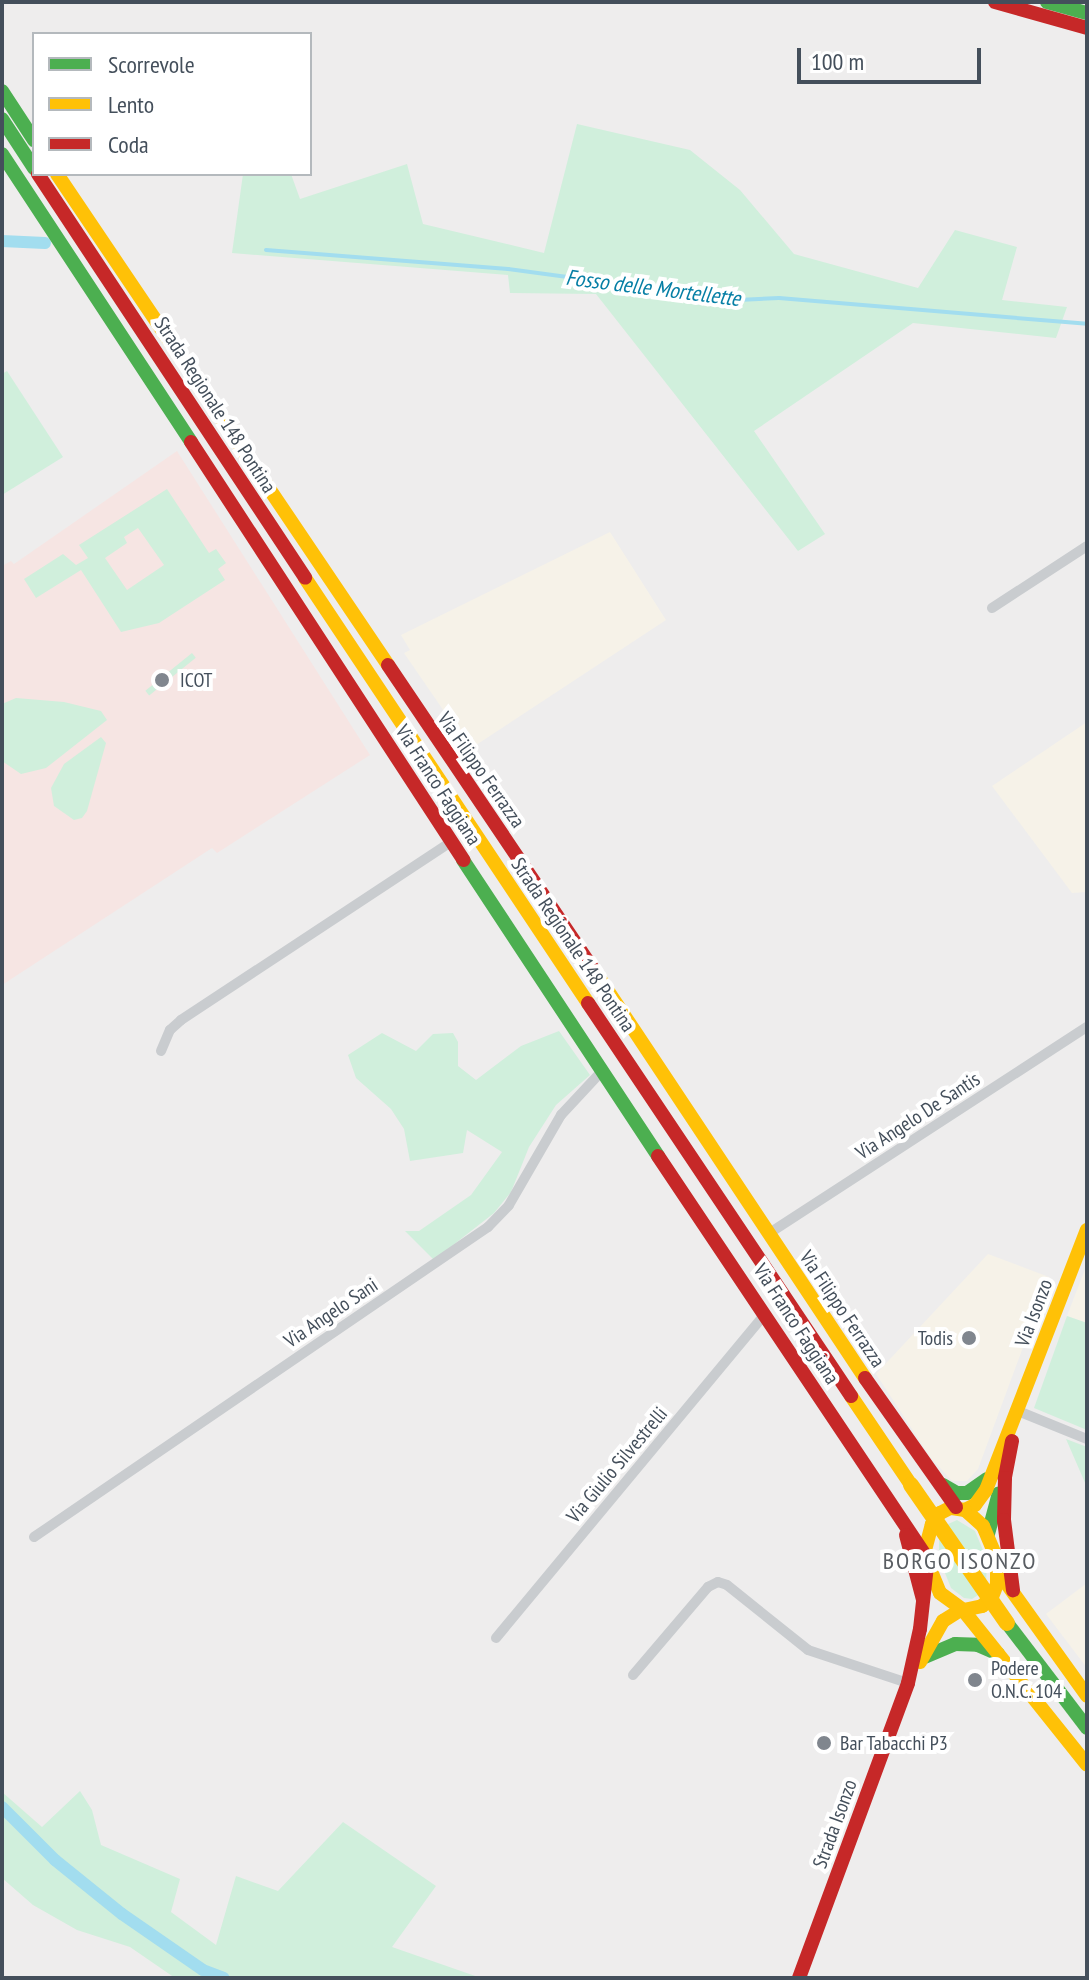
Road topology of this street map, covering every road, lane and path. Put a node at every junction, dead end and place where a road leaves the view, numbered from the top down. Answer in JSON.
{"nodes":[{"id":1,"x":995,"y":2,"type":"edge"},
{"id":2,"x":1047,"y":2,"type":"edge"},
{"id":3,"x":1087,"y":13,"type":"edge"},
{"id":4,"x":1087,"y":28,"type":"edge"},
{"id":5,"x":2,"y":91,"type":"edge"},
{"id":6,"x":2,"y":119,"type":"edge"},
{"id":7,"x":32,"y":137,"type":"edge"},
{"id":8,"x":3,"y":158,"type":"edge"},
{"id":9,"x":32,"y":165,"type":"edge"},
{"id":10,"x":39,"y":176,"type":"edge"},
{"id":11,"x":58,"y":176,"type":"edge"},
{"id":12,"x":1087,"y":546,"type":"edge"},
{"id":13,"x":992,"y":608,"type":"dead end"},
{"id":14,"x":451,"y":842,"type":"junction"},
{"id":15,"x":1087,"y":1027,"type":"edge"},
{"id":16,"x":161,"y":1051,"type":"dead end"},
{"id":17,"x":601,"y":1072,"type":"junction"},
{"id":18,"x":1087,"y":1230,"type":"edge"},
{"id":19,"x":768,"y":1234,"type":"junction"},
{"id":20,"x":765,"y":1314,"type":"junction"},
{"id":21,"x":1018,"y":1411,"type":"junction"},
{"id":22,"x":1087,"y":1439,"type":"edge"},
{"id":23,"x":999,"y":1475,"type":"junction"},
{"id":24,"x":935,"y":1479,"type":"junction"},
{"id":25,"x":960,"y":1508,"type":"junction"},
{"id":26,"x":897,"y":1513,"type":"junction"},
{"id":27,"x":988,"y":1534,"type":"junction"},
{"id":28,"x":34,"y":1537,"type":"dead end"},
{"id":29,"x":926,"y":1560,"type":"junction"},
{"id":30,"x":999,"y":1573,"type":"junction"},
{"id":31,"x":1014,"y":1595,"type":"junction"},
{"id":32,"x":923,"y":1602,"type":"junction"},
{"id":33,"x":963,"y":1610,"type":"junction"},
{"id":34,"x":496,"y":1638,"type":"dead end"},
{"id":35,"x":998,"y":1654,"type":"junction"},
{"id":36,"x":922,"y":1658,"type":"junction"},
{"id":37,"x":633,"y":1675,"type":"dead end"},
{"id":38,"x":908,"y":1683,"type":"junction"},
{"id":39,"x":1087,"y":1696,"type":"edge"},
{"id":40,"x":1087,"y":1728,"type":"edge"},
{"id":41,"x":1087,"y":1765,"type":"edge"},
{"id":42,"x":799,"y":1978,"type":"edge"}],
"edges":[{"from":1,"to":4,"type":"main road"},
{"from":2,"to":3,"type":"main road"},
{"from":5,"to":7,"type":"main road"},
{"from":6,"to":9,"type":"main road"},
{"from":8,"to":14,"type":"main road","name":"Via Franco Faggiana"},
{"from":10,"to":40,"type":"main road","name":"Strada Regionale 148 Pontina","bridge":true},
{"from":11,"to":19,"type":"main road","name":"Via Filippo Ferrazza"},
{"from":12,"to":13,"type":"street"},
{"from":14,"to":16,"type":"street"},
{"from":14,"to":17,"type":"main road","name":"Via Franco Faggiana"},
{"from":15,"to":19,"type":"street","name":"Via Angelo De Santis"},
{"from":17,"to":20,"type":"main road","name":"Via Franco Faggiana"},
{"from":17,"to":28,"type":"street","name":"Via Angelo Sani"},
{"from":18,"to":21,"type":"main road","name":"Via Isonzo"},
{"from":19,"to":24,"type":"main road","name":"Via Filippo Ferrazza"},
{"from":20,"to":26,"type":"main road","name":"Via Franco Faggiana"},
{"from":20,"to":34,"type":"street","name":"Via Giulio Silvestrelli"},
{"from":21,"to":22,"type":"street"},
{"from":21,"to":23,"type":"main road","name":"Via Isonzo"},
{"from":23,"to":24,"type":"main road"},
{"from":23,"to":25,"type":"main road"},
{"from":23,"to":27,"type":"main road"},
{"from":23,"to":31,"type":"main road"},
{"from":24,"to":25,"type":"main road","name":"Via Filippo Ferrazza"},
{"from":25,"to":27,"type":"main road"},
{"from":25,"to":29,"type":"main road"},
{"from":26,"to":29,"type":"main road","name":"Via Franco Faggiana"},
{"from":26,"to":32,"type":"main road"},
{"from":27,"to":30,"type":"main road"},
{"from":29,"to":32,"type":"main road"},
{"from":29,"to":33,"type":"main road"},
{"from":30,"to":31,"type":"main road"},
{"from":30,"to":33,"type":"main road"},
{"from":31,"to":39,"type":"main road"},
{"from":32,"to":38,"type":"main road"},
{"from":33,"to":35,"type":"main road"},
{"from":33,"to":36,"type":"main road"},
{"from":35,"to":36,"type":"main road"},
{"from":35,"to":41,"type":"main road"},
{"from":36,"to":38,"type":"main road"},
{"from":37,"to":38,"type":"street"},
{"from":38,"to":42,"type":"main road","name":"Strada Isonzo"}]}
